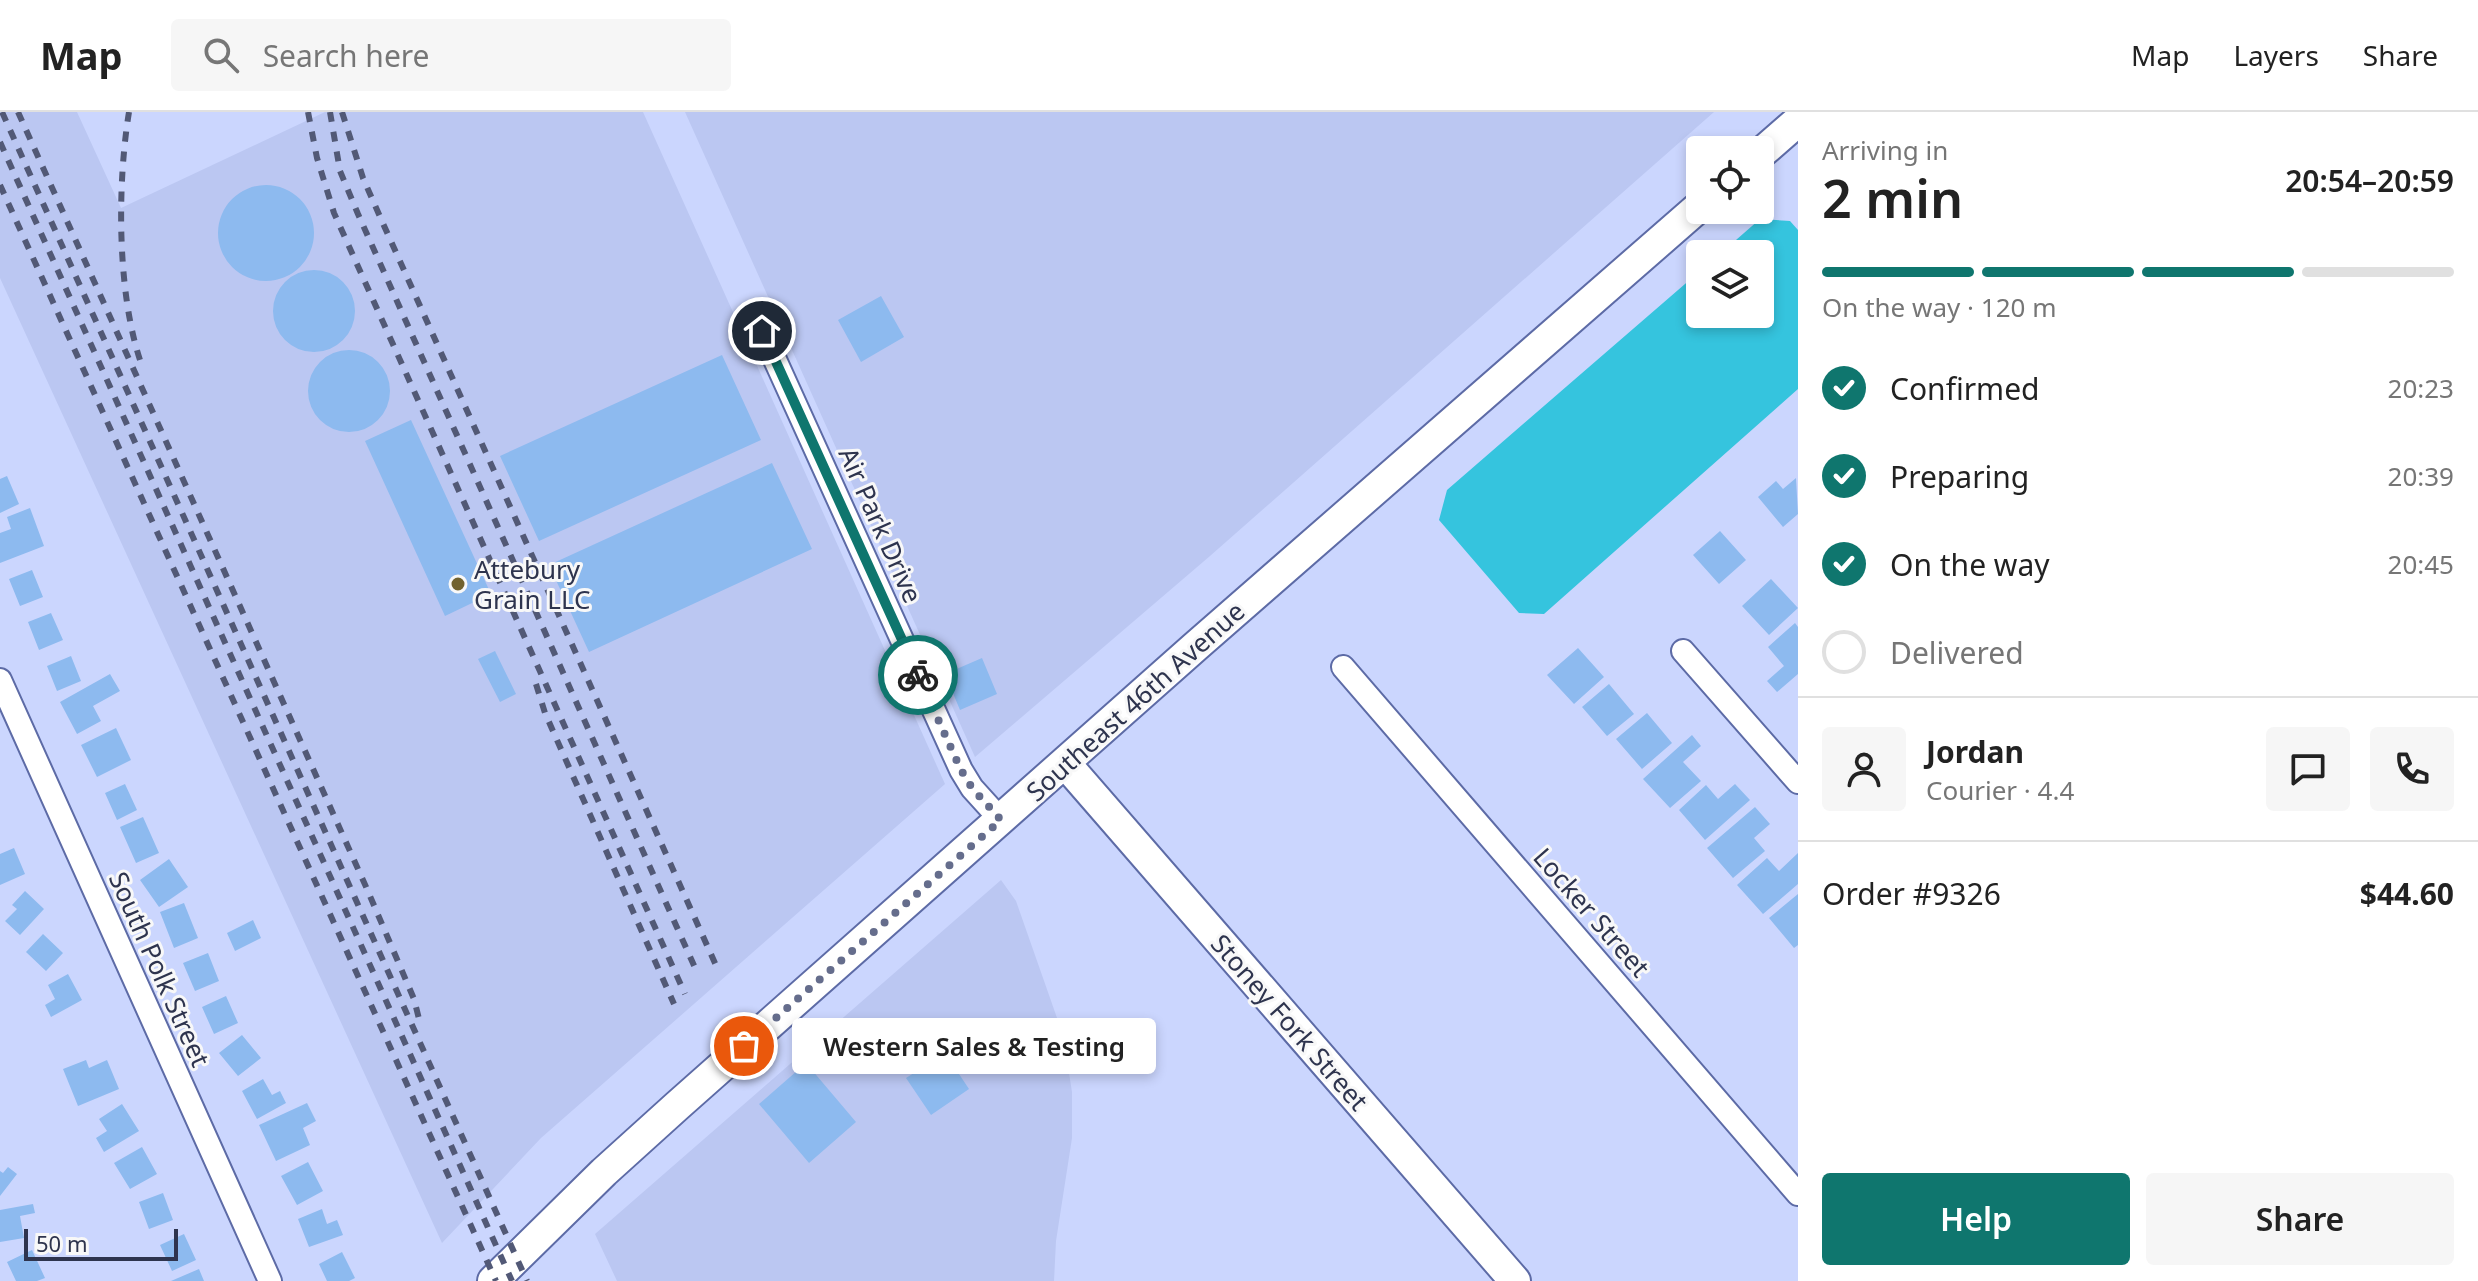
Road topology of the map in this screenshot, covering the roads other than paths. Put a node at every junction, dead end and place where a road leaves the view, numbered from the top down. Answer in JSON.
{"nodes":[{"id":1,"x":1798,"y":121,"type":"edge"},
{"id":2,"x":1774,"y":142,"type":"edge"},
{"id":3,"x":1686,"y":218,"type":"edge"},
{"id":4,"x":762,"y":331,"type":"dead end"},
{"id":5,"x":1683,"y":651,"type":"dead end"},
{"id":6,"x":1343,"y":667,"type":"dead end"},
{"id":7,"x":0,"y":680,"type":"edge"},
{"id":8,"x":1065,"y":763,"type":"junction"},
{"id":9,"x":1798,"y":782,"type":"edge"},
{"id":10,"x":1001,"y":820,"type":"junction"},
{"id":11,"x":1798,"y":1194,"type":"edge"},
{"id":12,"x":499,"y":1274,"type":"edge"},
{"id":13,"x":270,"y":1281,"type":"edge"},
{"id":14,"x":1515,"y":1281,"type":"edge"}],
"edges":[{"from":1,"to":2,"type":"main road"},
{"from":3,"to":8,"type":"main road","name":"Southeast 46th Avenue"},
{"from":4,"to":10,"type":"street","name":"Air Park Drive"},
{"from":5,"to":9,"type":"street"},
{"from":6,"to":11,"type":"street","name":"Locker Street"},
{"from":7,"to":13,"type":"street","name":"South Polk Street"},
{"from":8,"to":10,"type":"main road","name":"Southeast 46th Avenue"},
{"from":8,"to":14,"type":"main road","name":"Stoney Fork Street"},
{"from":10,"to":12,"type":"main road","name":"Southeast 46th Avenue"}]}
